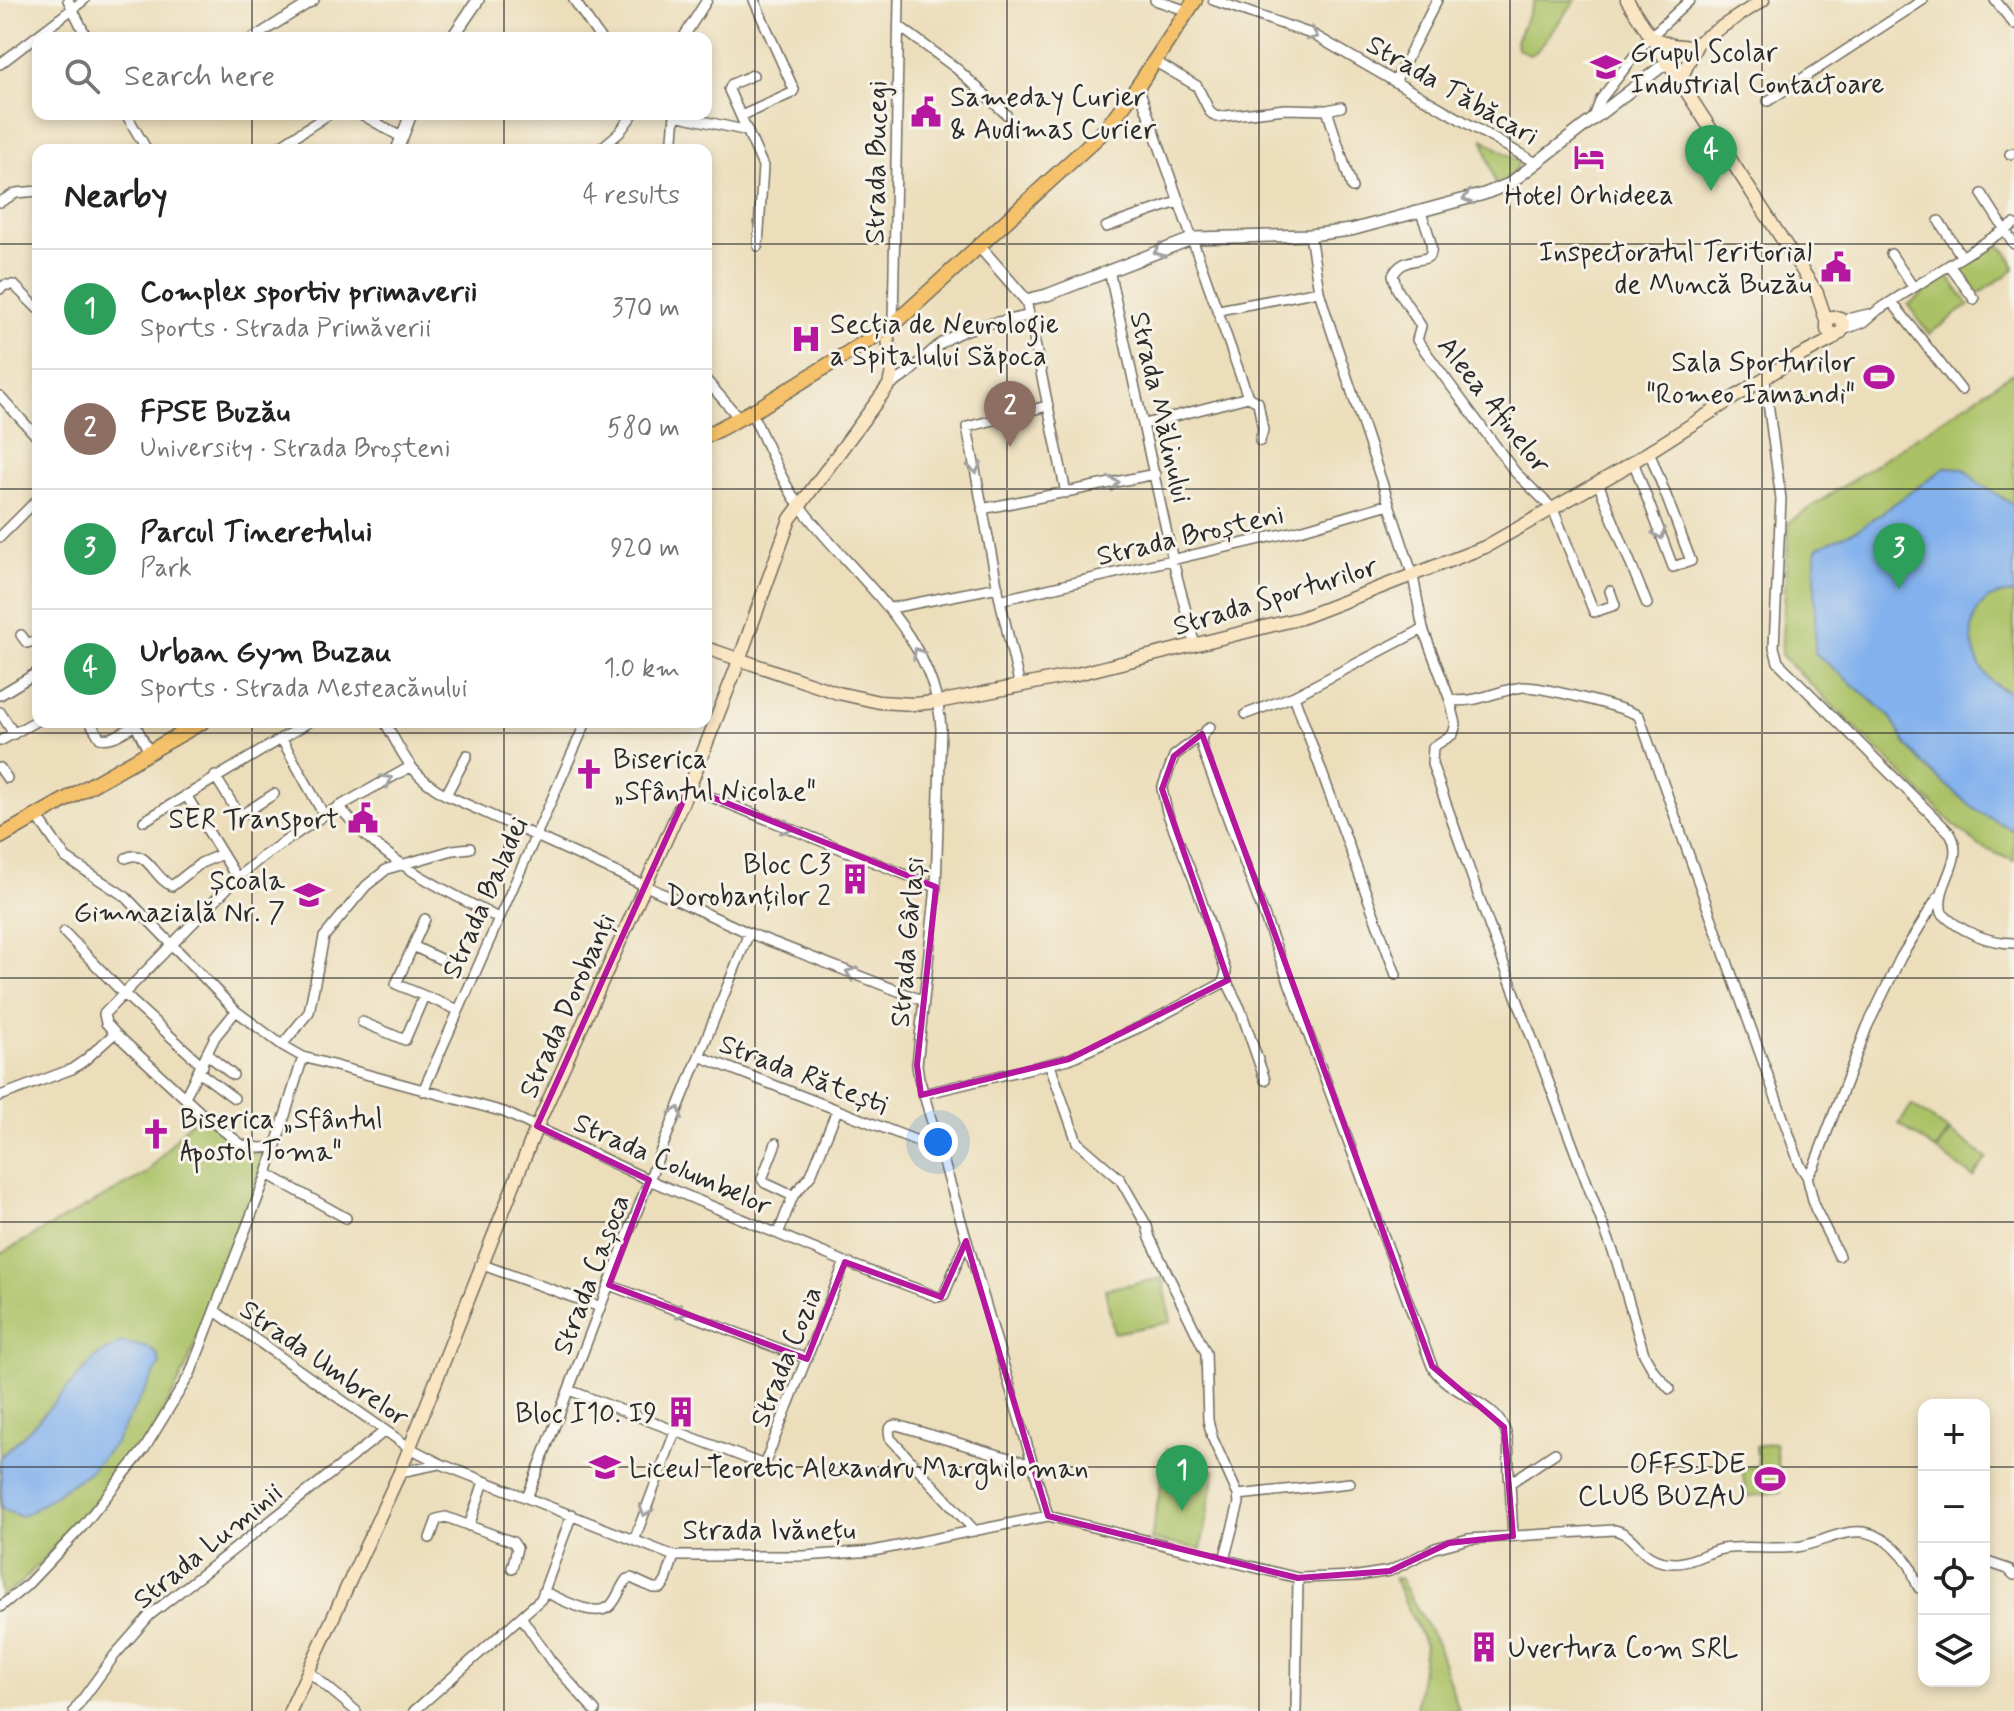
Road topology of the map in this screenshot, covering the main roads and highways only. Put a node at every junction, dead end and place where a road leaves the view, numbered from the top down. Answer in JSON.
{"nodes":[{"id":1,"x":1627,"y":0,"type":"edge"},
{"id":2,"x":1763,"y":0,"type":"edge"},
{"id":3,"x":1192,"y":5,"type":"edge"},
{"id":4,"x":1648,"y":39,"type":"junction"},
{"id":5,"x":1694,"y":45,"type":"junction"},
{"id":6,"x":1666,"y":63,"type":"junction"},
{"id":7,"x":1679,"y":83,"type":"junction"},
{"id":8,"x":890,"y":328,"type":"junction"},
{"id":9,"x":712,"y":433,"type":"edge"},
{"id":10,"x":712,"y":650,"type":"edge"},
{"id":11,"x":739,"y":661,"type":"junction"},
{"id":12,"x":192,"y":728,"type":"edge"},
{"id":13,"x":0,"y":837,"type":"edge"},
{"id":14,"x":290,"y":1711,"type":"edge"}],
"edges":[{"from":1,"to":4,"type":"main road"},
{"from":2,"to":5,"type":"main road"},
{"from":3,"to":8,"type":"main road"},
{"from":4,"to":5,"type":"main road"},
{"from":4,"to":6,"type":"main road"},
{"from":5,"to":6,"type":"main road"},
{"from":5,"to":7,"type":"main road"},
{"from":6,"to":7,"type":"main road"},
{"from":7,"to":11,"type":"main road","name":"Strada Sporturilor"},
{"from":8,"to":9,"type":"main road"},
{"from":8,"to":11,"type":"main road","name":"Strada Dorobanți"},
{"from":10,"to":11,"type":"main road","name":"Strada Sporturilor"},
{"from":11,"to":14,"type":"main road","name":"Strada Dorobanți"},
{"from":12,"to":13,"type":"main road"}]}
